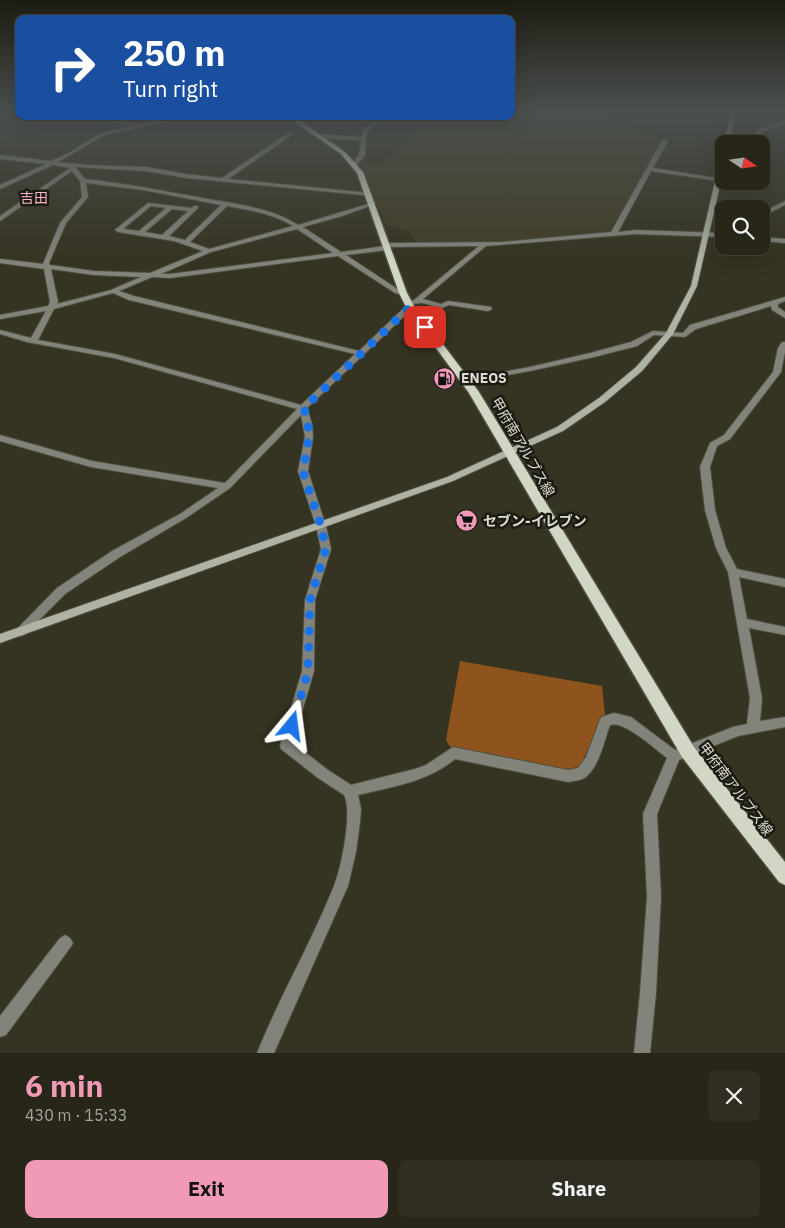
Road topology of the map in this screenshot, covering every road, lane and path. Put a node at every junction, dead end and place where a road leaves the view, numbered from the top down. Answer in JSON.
{"nodes":[{"id":1,"x":53,"y":162,"type":"joint"},
{"id":2,"x":249,"y":162,"type":"edge"},
{"id":3,"x":654,"y":162,"type":"edge"},
{"id":4,"x":355,"y":164,"type":"edge"},
{"id":5,"x":72,"y":166,"type":"junction"},
{"id":6,"x":650,"y":169,"type":"junction"},
{"id":7,"x":715,"y":178,"type":"edge"},
{"id":8,"x":224,"y":179,"type":"junction"},
{"id":9,"x":83,"y":181,"type":"junction"},
{"id":10,"x":0,"y":187,"type":"edge"},
{"id":11,"x":717,"y":190,"type":"edge"},
{"id":12,"x":371,"y":199,"type":"junction"},
{"id":13,"x":204,"y":200,"type":"junction"},
{"id":14,"x":785,"y":203,"type":"edge"},
{"id":15,"x":226,"y":204,"type":"junction"},
{"id":16,"x":172,"y":207,"type":"junction"},
{"id":17,"x":193,"y":210,"type":"junction"},
{"id":18,"x":770,"y":210,"type":"edge"},
{"id":19,"x":0,"y":219,"type":"edge"},
{"id":20,"x":298,"y":227,"type":"junction"},
{"id":21,"x":614,"y":233,"type":"junction"},
{"id":22,"x":715,"y":233,"type":"edge"},
{"id":23,"x":141,"y":234,"type":"junction"},
{"id":24,"x":707,"y":234,"type":"junction"},
{"id":25,"x":164,"y":237,"type":"junction"},
{"id":26,"x":770,"y":240,"type":"edge"},
{"id":27,"x":785,"y":241,"type":"edge"},
{"id":28,"x":186,"y":243,"type":"junction"},
{"id":29,"x":484,"y":245,"type":"junction"},
{"id":30,"x":388,"y":246,"type":"junction"},
{"id":31,"x":209,"y":251,"type":"junction"},
{"id":32,"x":340,"y":254,"type":"junction"},
{"id":33,"x":0,"y":261,"type":"edge"},
{"id":34,"x":46,"y":266,"type":"junction"},
{"id":35,"x":154,"y":275,"type":"junction"},
{"id":36,"x":113,"y":291,"type":"junction"},
{"id":37,"x":785,"y":300,"type":"edge"},
{"id":38,"x":409,"y":301,"type":"junction"},
{"id":39,"x":774,"y":303,"type":"junction"},
{"id":40,"x":53,"y":307,"type":"junction"},
{"id":41,"x":488,"y":309,"type":"dead end"},
{"id":42,"x":0,"y":316,"type":"edge"},
{"id":43,"x":785,"y":316,"type":"edge"},
{"id":44,"x":0,"y":332,"type":"edge"},
{"id":45,"x":670,"y":334,"type":"junction"},
{"id":46,"x":32,"y":341,"type":"junction"},
{"id":47,"x":785,"y":344,"type":"edge"},
{"id":48,"x":360,"y":353,"type":"junction"},
{"id":49,"x":466,"y":380,"type":"junction"},
{"id":50,"x":304,"y":408,"type":"junction"},
{"id":51,"x":0,"y":438,"type":"edge"},
{"id":52,"x":508,"y":452,"type":"junction"},
{"id":53,"x":227,"y":486,"type":"junction"},
{"id":54,"x":321,"y":526,"type":"junction"},
{"id":55,"x":733,"y":572,"type":"junction"},
{"id":56,"x":785,"y":583,"type":"edge"},
{"id":57,"x":741,"y":622,"type":"junction"},
{"id":58,"x":785,"y":631,"type":"edge"},
{"id":59,"x":20,"y":632,"type":"junction"},
{"id":60,"x":0,"y":639,"type":"edge"},
{"id":61,"x":785,"y":722,"type":"edge"},
{"id":62,"x":752,"y":729,"type":"junction"},
{"id":63,"x":681,"y":754,"type":"junction"},
{"id":64,"x":350,"y":792,"type":"junction"},
{"id":65,"x":785,"y":876,"type":"edge"},
{"id":66,"x":65,"y":943,"type":"dead end"},
{"id":67,"x":0,"y":1029,"type":"edge"},
{"id":68,"x":265,"y":1053,"type":"edge"},
{"id":69,"x":642,"y":1053,"type":"edge"}],
"edges":[{"from":1,"to":5,"type":"street"},
{"from":1,"to":10,"type":"street"},
{"from":2,"to":8,"type":"street"},
{"from":3,"to":6,"type":"street"},
{"from":4,"to":12,"type":"main road","name":"甲府南アルプス線"},
{"from":5,"to":8,"type":"street"},
{"from":5,"to":9,"type":"street"},
{"from":5,"to":19,"type":"street"},
{"from":6,"to":7,"type":"street"},
{"from":6,"to":21,"type":"street"},
{"from":8,"to":12,"type":"street"},
{"from":9,"to":13,"type":"street"},
{"from":9,"to":34,"type":"street"},
{"from":11,"to":24,"type":"street"},
{"from":12,"to":20,"type":"street"},
{"from":12,"to":30,"type":"main road","name":"甲府南アルプス線"},
{"from":13,"to":15,"type":"street"},
{"from":13,"to":17,"type":"street"},
{"from":14,"to":18,"type":"street"},
{"from":15,"to":20,"type":"street"},
{"from":15,"to":28,"type":"street"},
{"from":16,"to":17,"type":"street"},
{"from":16,"to":23,"type":"street"},
{"from":16,"to":23,"type":"street"},
{"from":17,"to":25,"type":"street"},
{"from":20,"to":31,"type":"street"},
{"from":20,"to":32,"type":"street"},
{"from":21,"to":24,"type":"street"},
{"from":21,"to":29,"type":"street"},
{"from":22,"to":24,"type":"street"},
{"from":23,"to":25,"type":"street"},
{"from":24,"to":45,"type":"street"},
{"from":25,"to":28,"type":"street"},
{"from":26,"to":27,"type":"street"},
{"from":28,"to":31,"type":"street"},
{"from":29,"to":30,"type":"street"},
{"from":29,"to":38,"type":"street"},
{"from":30,"to":32,"type":"street"},
{"from":30,"to":38,"type":"main road","name":"甲府南アルプス線"},
{"from":31,"to":35,"type":"street"},
{"from":32,"to":35,"type":"street"},
{"from":32,"to":38,"type":"street"},
{"from":33,"to":34,"type":"street"},
{"from":34,"to":35,"type":"street"},
{"from":34,"to":40,"type":"street"},
{"from":35,"to":36,"type":"street"},
{"from":36,"to":40,"type":"street"},
{"from":36,"to":48,"type":"street"},
{"from":37,"to":39,"type":"street"},
{"from":38,"to":41,"type":"street"},
{"from":38,"to":48,"type":"street"},
{"from":38,"to":49,"type":"main road","name":"甲府南アルプス線"},
{"from":39,"to":43,"type":"street"},
{"from":39,"to":45,"type":"street"},
{"from":40,"to":42,"type":"street"},
{"from":40,"to":46,"type":"street"},
{"from":44,"to":46,"type":"street"},
{"from":45,"to":49,"type":"street"},
{"from":45,"to":52,"type":"street"},
{"from":46,"to":50,"type":"street"},
{"from":47,"to":55,"type":"street"},
{"from":48,"to":50,"type":"street"},
{"from":49,"to":52,"type":"main road","name":"甲府南アルプス線"},
{"from":50,"to":53,"type":"street"},
{"from":50,"to":54,"type":"street"},
{"from":51,"to":53,"type":"street"},
{"from":52,"to":54,"type":"street"},
{"from":52,"to":63,"type":"main road","name":"甲府南アルプス線"},
{"from":53,"to":59,"type":"street"},
{"from":54,"to":59,"type":"street"},
{"from":54,"to":64,"type":"street"},
{"from":55,"to":56,"type":"street"},
{"from":55,"to":57,"type":"street"},
{"from":57,"to":58,"type":"street"},
{"from":57,"to":62,"type":"street"},
{"from":59,"to":60,"type":"street"},
{"from":61,"to":62,"type":"street"},
{"from":62,"to":63,"type":"street"},
{"from":63,"to":64,"type":"street"},
{"from":63,"to":65,"type":"main road","name":"甲府南アルプス線"},
{"from":63,"to":69,"type":"street"},
{"from":64,"to":68,"type":"street"},
{"from":66,"to":67,"type":"street"}]}
